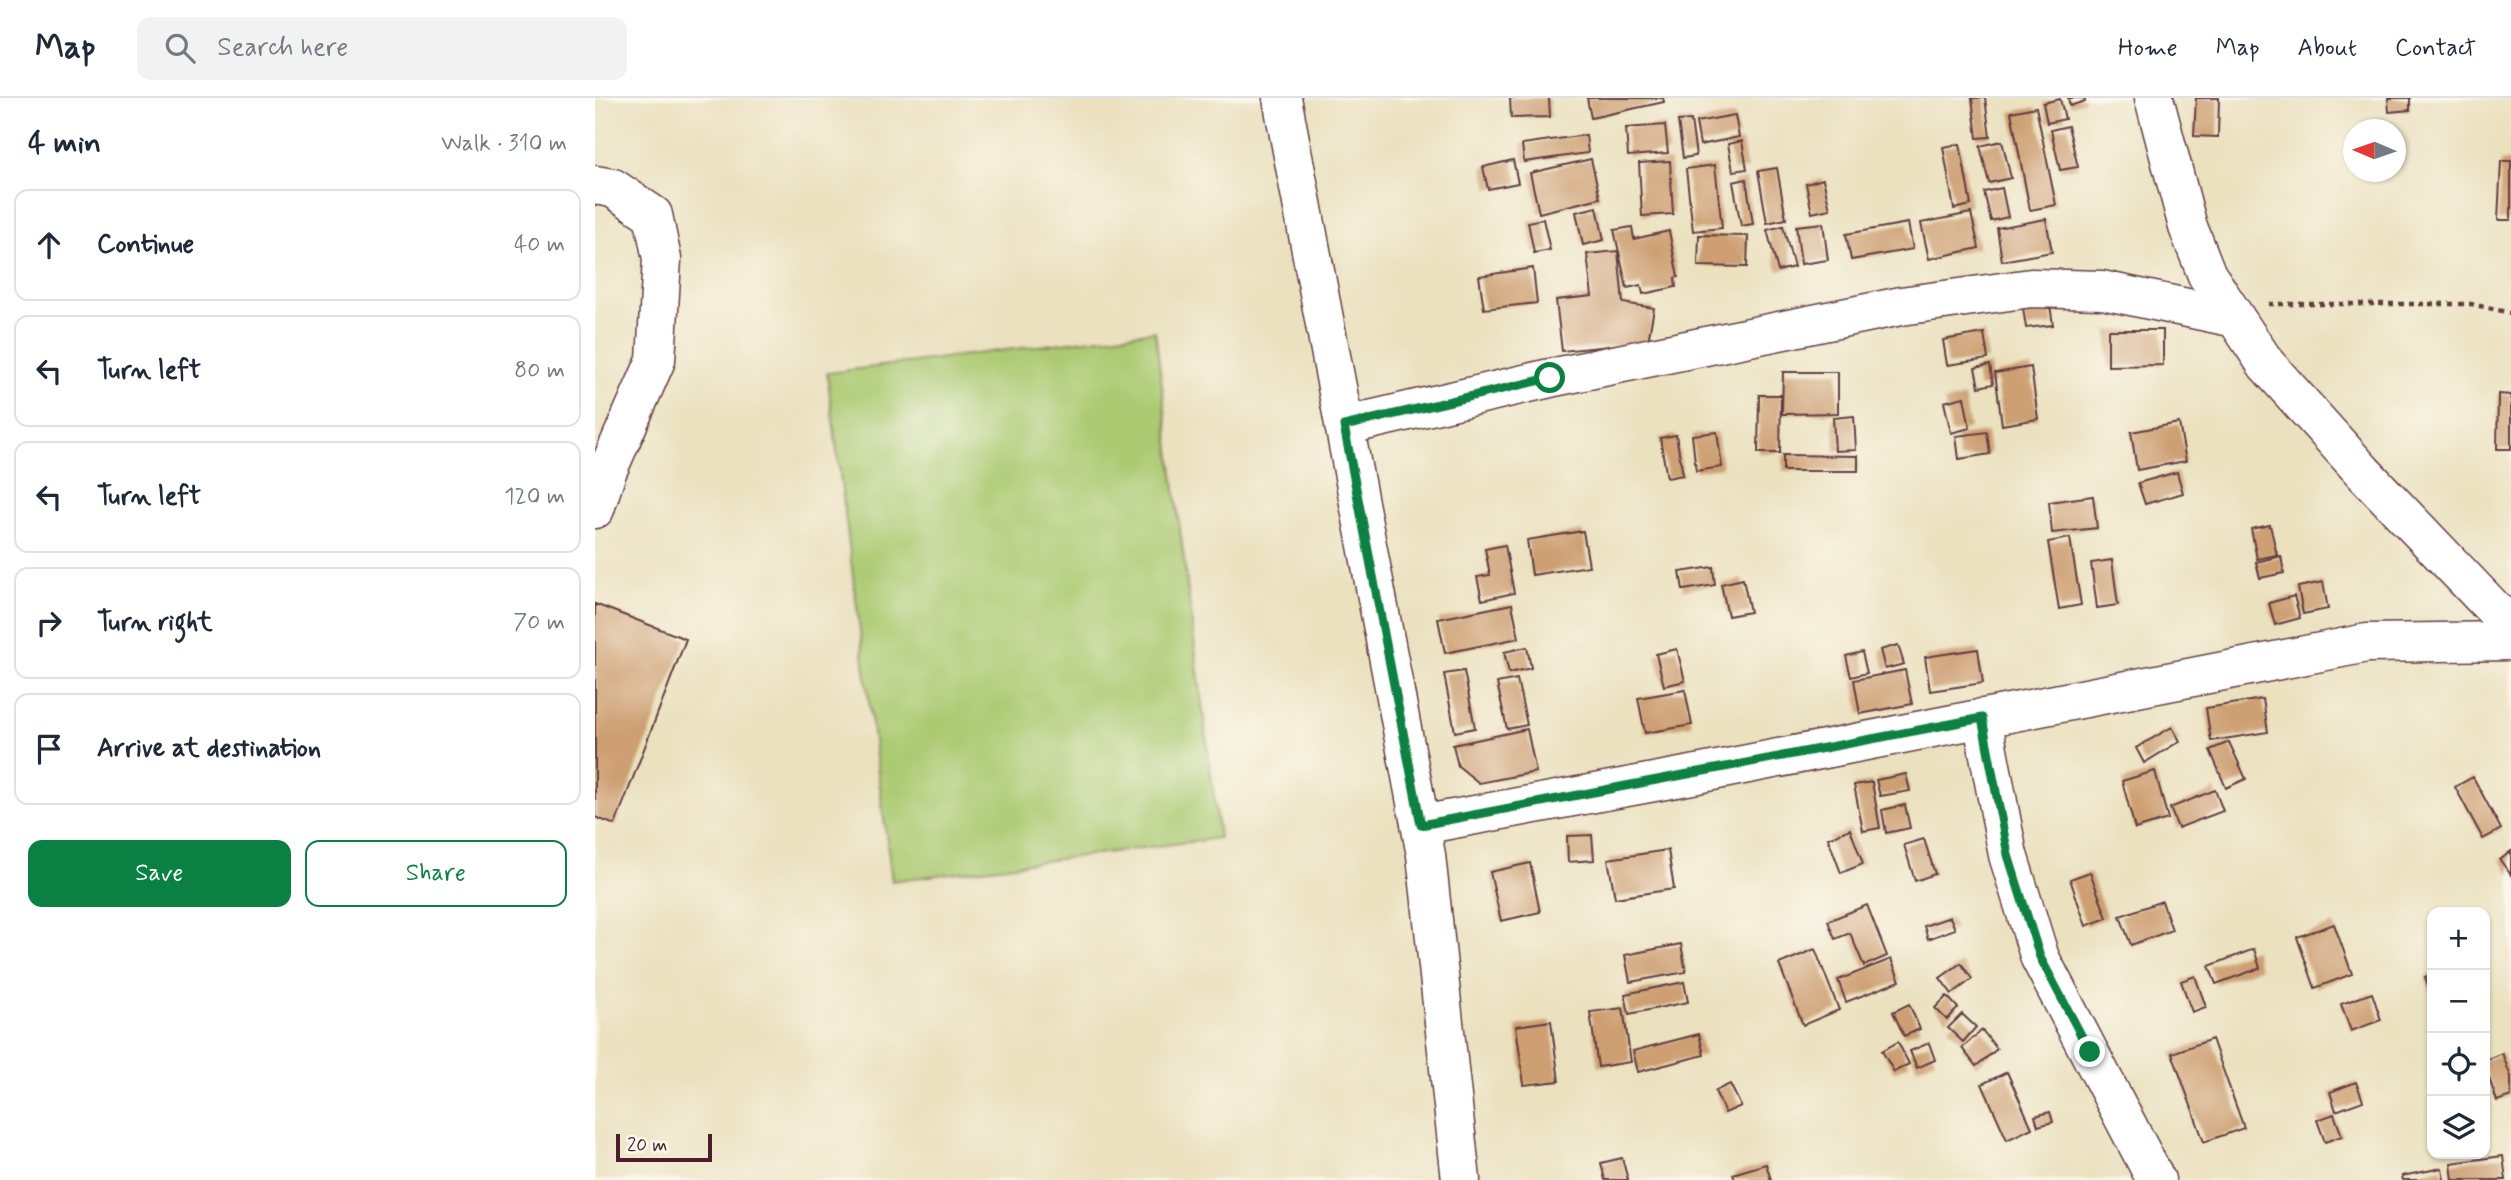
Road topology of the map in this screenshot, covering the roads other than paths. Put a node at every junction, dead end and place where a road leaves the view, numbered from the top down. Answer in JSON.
{"nodes":[{"id":1,"x":1282,"y":98,"type":"edge"},
{"id":2,"x":2154,"y":98,"type":"edge"},
{"id":3,"x":595,"y":185,"type":"edge"},
{"id":4,"x":2231,"y":311,"type":"junction"},
{"id":5,"x":1344,"y":426,"type":"junction"},
{"id":6,"x":595,"y":509,"type":"edge"},
{"id":7,"x":2511,"y":627,"type":"edge"},
{"id":8,"x":2511,"y":640,"type":"edge"},
{"id":9,"x":1982,"y":718,"type":"junction"},
{"id":10,"x":1421,"y":825,"type":"junction"},
{"id":11,"x":1461,"y":1180,"type":"edge"},
{"id":12,"x":2156,"y":1180,"type":"edge"}],
"edges":[{"from":1,"to":5,"type":"street"},
{"from":2,"to":4,"type":"street"},
{"from":3,"to":6,"type":"street"},
{"from":4,"to":5,"type":"street"},
{"from":4,"to":7,"type":"street"},
{"from":5,"to":10,"type":"street"},
{"from":8,"to":9,"type":"street"},
{"from":9,"to":10,"type":"street"},
{"from":9,"to":12,"type":"street"},
{"from":10,"to":11,"type":"street"}]}
